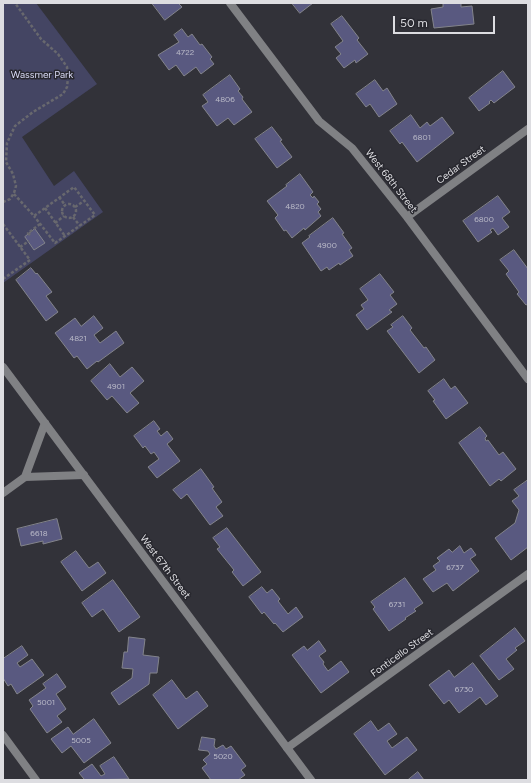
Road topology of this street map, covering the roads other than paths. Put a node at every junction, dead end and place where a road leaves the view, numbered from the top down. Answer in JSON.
{"nodes":[{"id":1,"x":230,"y":3,"type":"edge"},
{"id":2,"x":528,"y":129,"type":"edge"},
{"id":3,"x":407,"y":217,"type":"junction"},
{"id":4,"x":3,"y":366,"type":"edge"},
{"id":5,"x":528,"y":379,"type":"edge"},
{"id":6,"x":45,"y":423,"type":"junction"},
{"id":7,"x":84,"y":475,"type":"junction"},
{"id":8,"x":26,"y":477,"type":"junction"},
{"id":9,"x":3,"y":493,"type":"edge"},
{"id":10,"x":528,"y":574,"type":"edge"},
{"id":11,"x":3,"y":735,"type":"edge"},
{"id":12,"x":287,"y":748,"type":"junction"},
{"id":13,"x":36,"y":780,"type":"edge"},
{"id":14,"x":311,"y":780,"type":"edge"}],
"edges":[{"from":1,"to":3,"type":"street","name":"West 68th Street"},
{"from":2,"to":3,"type":"street","name":"Cedar Street"},
{"from":3,"to":5,"type":"street","name":"West 68th Street"},
{"from":4,"to":6,"type":"street","name":"West 67th Street"},
{"from":6,"to":7,"type":"street","name":"West 67th Street"},
{"from":6,"to":8,"type":"street"},
{"from":7,"to":8,"type":"street"},
{"from":7,"to":12,"type":"street","name":"West 67th Street"},
{"from":8,"to":9,"type":"street"},
{"from":10,"to":12,"type":"street","name":"Fonticello Street"},
{"from":11,"to":13,"type":"street"},
{"from":12,"to":14,"type":"street","name":"West 67th Street"}]}
